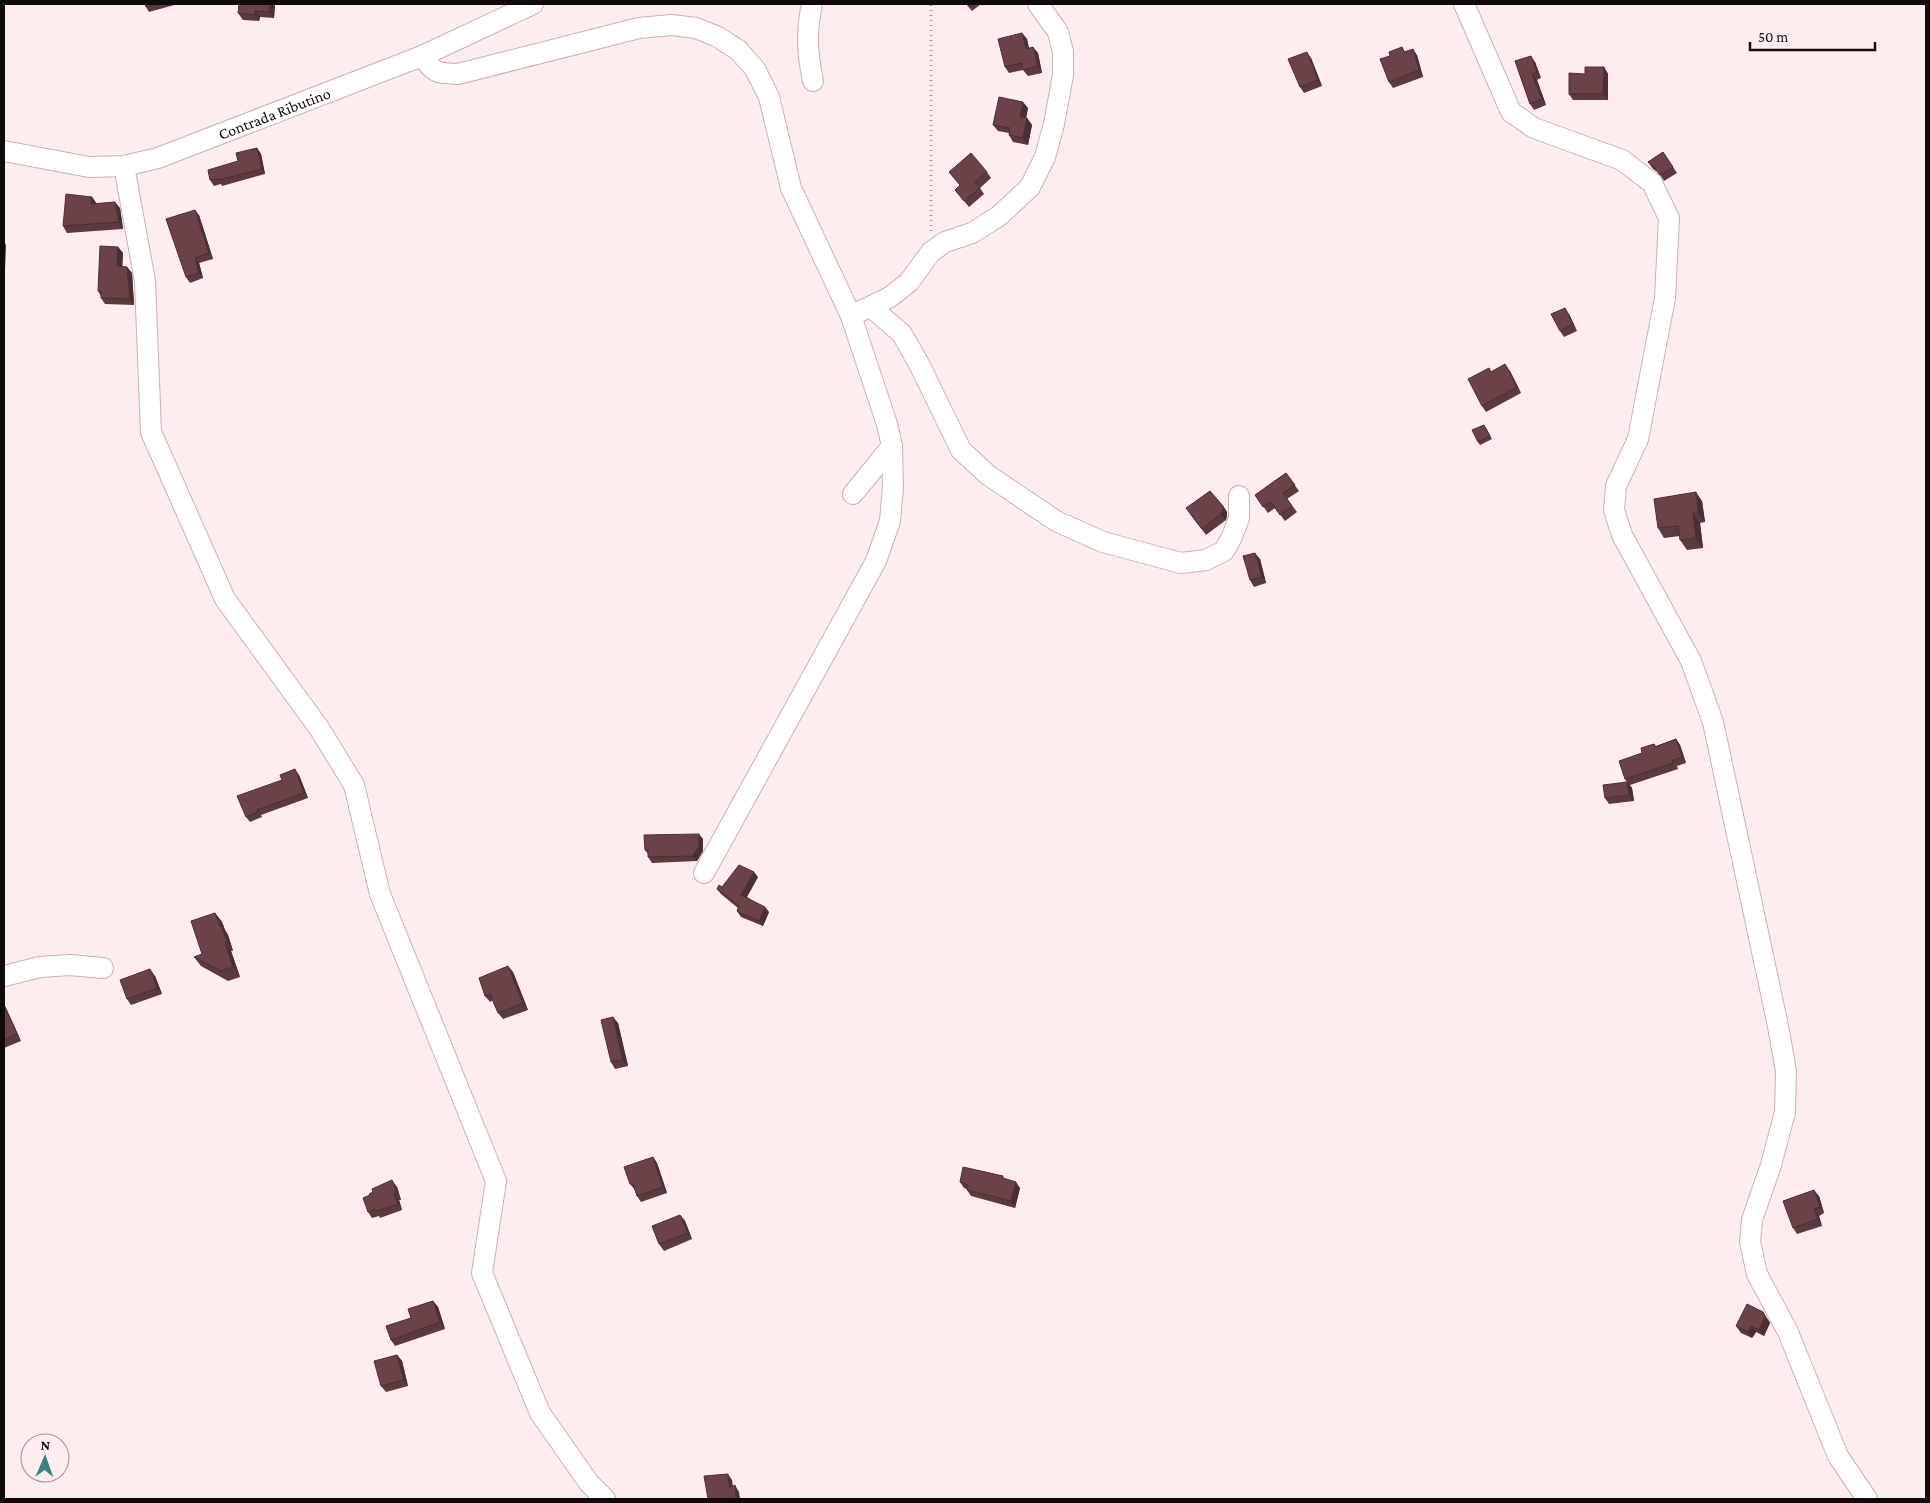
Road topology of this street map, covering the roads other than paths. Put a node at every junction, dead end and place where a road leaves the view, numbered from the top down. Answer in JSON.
{"nodes":[{"id":1,"x":533,"y":4,"type":"edge"},
{"id":2,"x":812,"y":4,"type":"edge"},
{"id":3,"x":1038,"y":4,"type":"edge"},
{"id":4,"x":1464,"y":4,"type":"edge"},
{"id":5,"x":422,"y":56,"type":"junction"},
{"id":6,"x":813,"y":81,"type":"dead end"},
{"id":7,"x":4,"y":151,"type":"edge"},
{"id":8,"x":124,"y":166,"type":"junction"},
{"id":9,"x":871,"y":307,"type":"junction"},
{"id":10,"x":851,"y":316,"type":"junction"},
{"id":11,"x":892,"y":446,"type":"junction"},
{"id":12,"x":853,"y":494,"type":"dead end"},
{"id":13,"x":1239,"y":496,"type":"dead end"},
{"id":14,"x":704,"y":873,"type":"dead end"},
{"id":15,"x":103,"y":968,"type":"dead end"},
{"id":16,"x":4,"y":976,"type":"edge"},
{"id":17,"x":605,"y":1499,"type":"edge"},
{"id":18,"x":1867,"y":1499,"type":"edge"}],
"edges":[{"from":1,"to":5,"type":"street","name":"Contrada Ributino"},
{"from":2,"to":6,"type":"street"},
{"from":3,"to":9,"type":"street"},
{"from":4,"to":18,"type":"street"},
{"from":5,"to":8,"type":"street","name":"Contrada Ributino"},
{"from":5,"to":10,"type":"street"},
{"from":7,"to":8,"type":"street","name":"Contrada Ributino"},
{"from":8,"to":17,"type":"street"},
{"from":9,"to":10,"type":"street"},
{"from":9,"to":13,"type":"street"},
{"from":10,"to":11,"type":"street"},
{"from":11,"to":12,"type":"street"},
{"from":11,"to":14,"type":"street"},
{"from":15,"to":16,"type":"street"}]}
